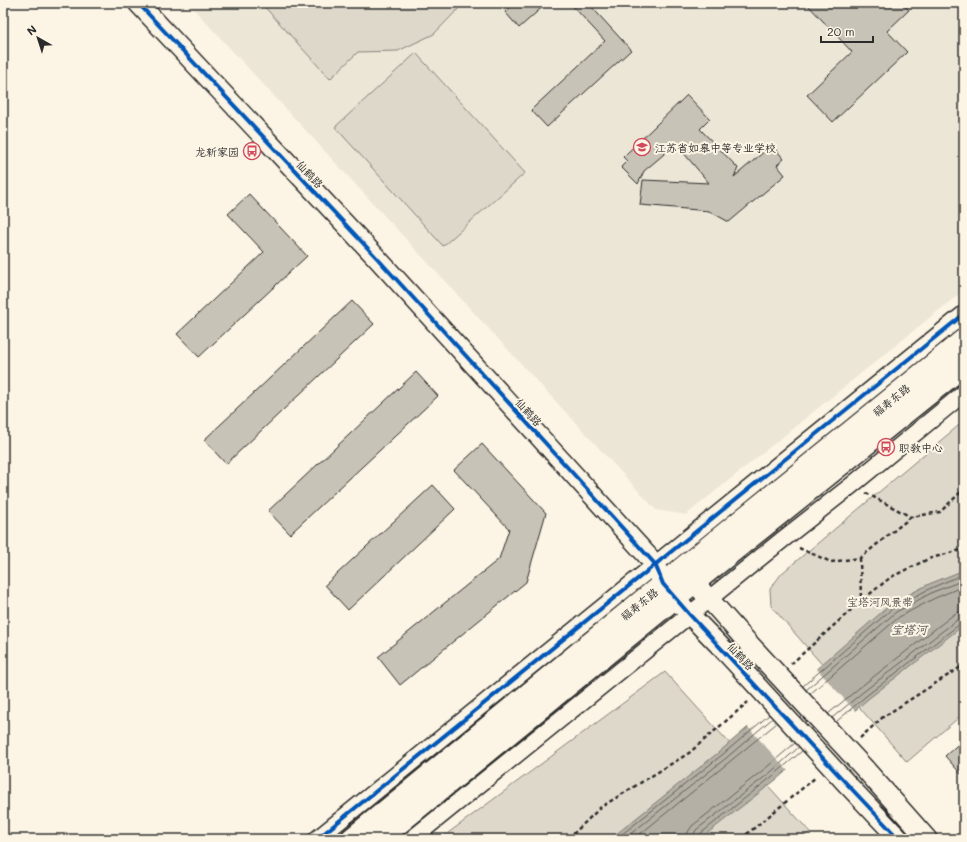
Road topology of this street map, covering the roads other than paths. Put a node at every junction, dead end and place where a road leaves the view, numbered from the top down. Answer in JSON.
{"nodes":[{"id":1,"x":138,"y":3,"type":"edge"},
{"id":2,"x":964,"y":314,"type":"edge"},
{"id":3,"x":964,"y":340,"type":"edge"},
{"id":4,"x":964,"y":364,"type":"edge"},
{"id":5,"x":964,"y":393,"type":"edge"},
{"id":6,"x":655,"y":564,"type":"junction"},
{"id":7,"x":688,"y":575,"type":"junction"},
{"id":8,"x":669,"y":591,"type":"junction"},
{"id":9,"x":709,"y":599,"type":"junction"},
{"id":10,"x":690,"y":615,"type":"junction"},
{"id":11,"x":317,"y":839,"type":"edge"},
{"id":12,"x":352,"y":839,"type":"edge"},
{"id":13,"x":379,"y":839,"type":"edge"},
{"id":14,"x":412,"y":839,"type":"edge"},
{"id":15,"x":899,"y":839,"type":"edge"},
{"id":16,"x":927,"y":839,"type":"edge"}],
"edges":[{"from":1,"to":6,"type":"street","name":"仙鹤路"},
{"from":2,"to":6,"type":"street"},
{"from":3,"to":7,"type":"main road","name":"福寿东路"},
{"from":4,"to":7,"type":"main road","name":"福寿东路"},
{"from":5,"to":9,"type":"street"},
{"from":6,"to":7,"type":"street"},
{"from":6,"to":8,"type":"street","name":"仙鹤路"},
{"from":6,"to":11,"type":"street"},
{"from":7,"to":8,"type":"main road","name":"福寿东路"},
{"from":7,"to":9,"type":"street","name":"仙鹤路"},
{"from":8,"to":10,"type":"street","name":"仙鹤路"},
{"from":8,"to":12,"type":"main road","name":"福寿东路"},
{"from":8,"to":13,"type":"main road","name":"福寿东路"},
{"from":9,"to":10,"type":"street"},
{"from":9,"to":16,"type":"street","name":"仙鹤路","bridge":true},
{"from":10,"to":14,"type":"street"},
{"from":10,"to":15,"type":"street","name":"仙鹤路","bridge":true}]}
